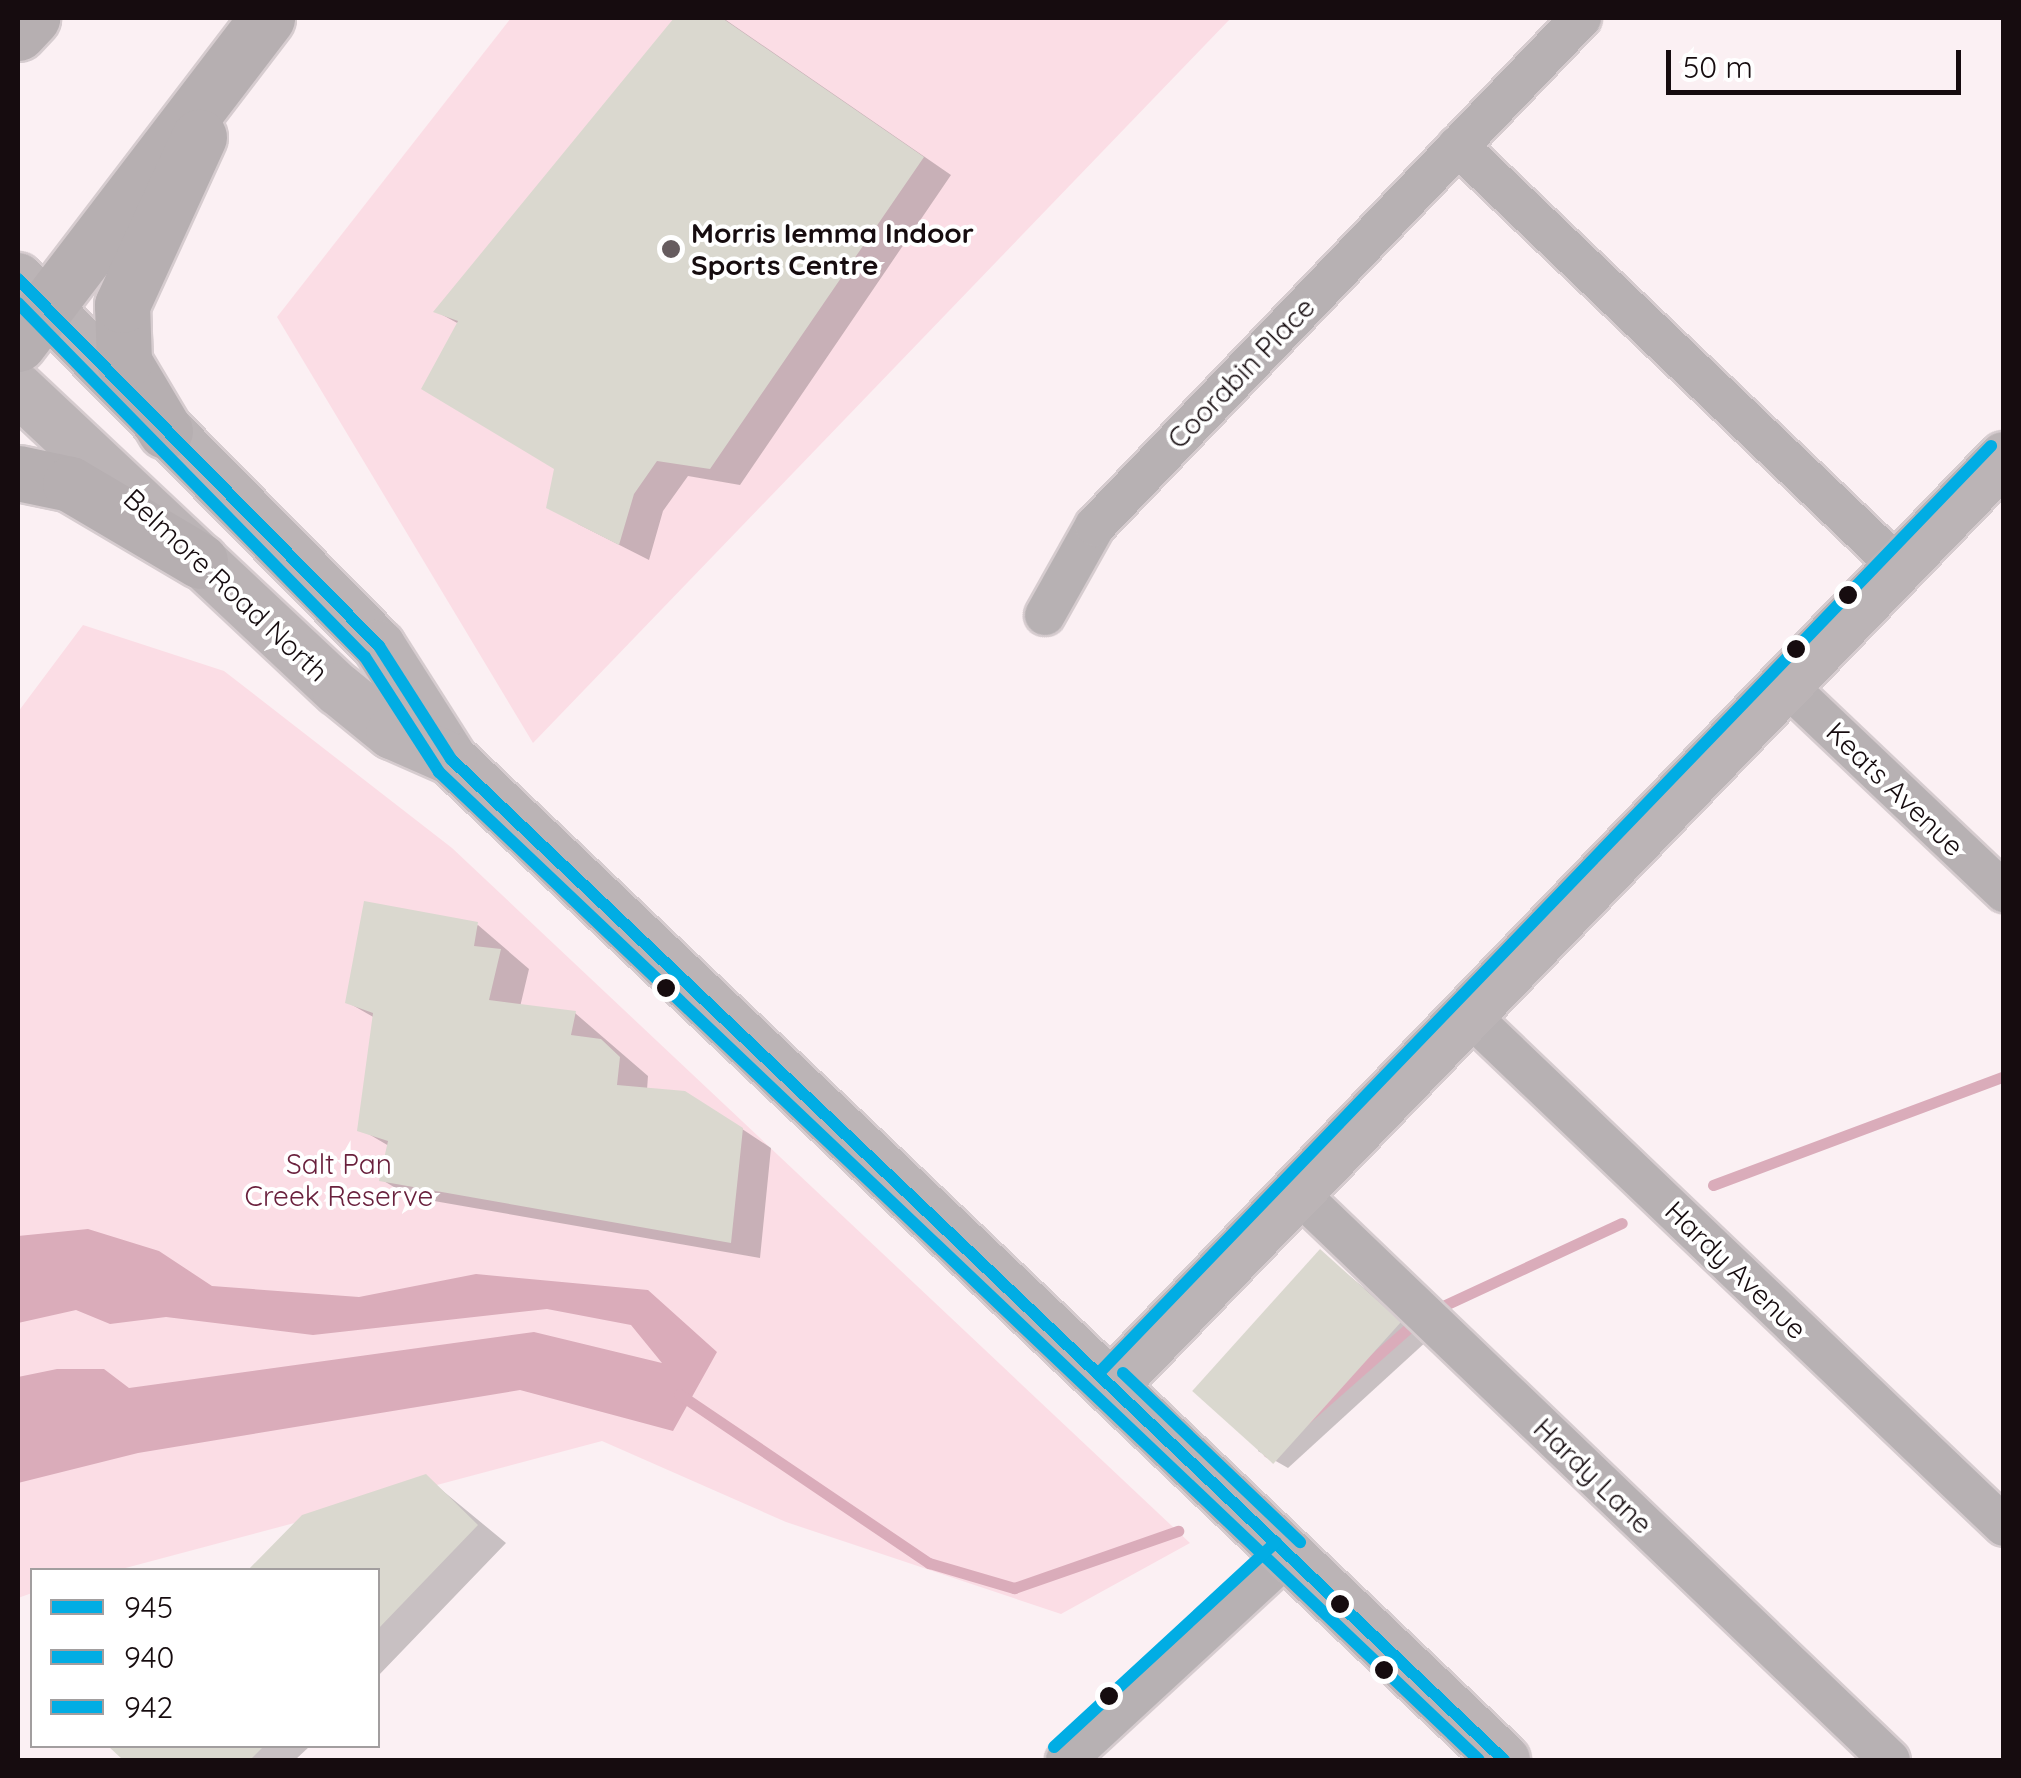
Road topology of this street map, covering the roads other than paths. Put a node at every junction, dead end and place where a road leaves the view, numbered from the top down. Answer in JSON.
{"nodes":[{"id":1,"x":32,"y":18,"type":"edge"},
{"id":2,"x":267,"y":18,"type":"edge"},
{"id":3,"x":1582,"y":18,"type":"edge"},
{"id":4,"x":18,"y":34,"type":"edge"},
{"id":5,"x":235,"y":62,"type":"junction"},
{"id":6,"x":1458,"y":146,"type":"junction"},
{"id":7,"x":26,"y":310,"type":"edge"},
{"id":8,"x":18,"y":389,"type":"edge"},
{"id":9,"x":164,"y":432,"type":"junction"},
{"id":10,"x":2004,"y":458,"type":"edge"},
{"id":11,"x":18,"y":474,"type":"edge"},
{"id":12,"x":200,"y":562,"type":"junction"},
{"id":13,"x":1898,"y":568,"type":"junction"},
{"id":14,"x":1045,"y":614,"type":"dead end"},
{"id":15,"x":1786,"y":685,"type":"junction"},
{"id":16,"x":451,"y":760,"type":"junction"},
{"id":17,"x":2004,"y":892,"type":"edge"},
{"id":18,"x":1468,"y":1014,"type":"junction"},
{"id":19,"x":1297,"y":1192,"type":"junction"},
{"id":20,"x":1111,"y":1386,"type":"junction"},
{"id":21,"x":2004,"y":1526,"type":"edge"},
{"id":22,"x":1288,"y":1554,"type":"junction"},
{"id":23,"x":1066,"y":1760,"type":"edge"},
{"id":24,"x":1504,"y":1760,"type":"edge"},
{"id":25,"x":1890,"y":1760,"type":"edge"}],
"edges":[{"from":1,"to":4,"type":"highway"},
{"from":2,"to":5,"type":"highway"},
{"from":3,"to":6,"type":"street","name":"Coorabin Place"},
{"from":5,"to":7,"type":"highway"},
{"from":5,"to":9,"type":"highway"},
{"from":6,"to":13,"type":"street"},
{"from":6,"to":14,"type":"street","name":"Coorabin Place"},
{"from":7,"to":9,"type":"main road","name":"Belmore Road North"},
{"from":8,"to":12,"type":"main road","name":"Belmore Road North"},
{"from":9,"to":16,"type":"main road","name":"Belmore Road North"},
{"from":10,"to":13,"type":"main road"},
{"from":11,"to":12,"type":"highway"},
{"from":12,"to":16,"type":"main road","name":"Belmore Road North"},
{"from":13,"to":15,"type":"main road"},
{"from":15,"to":17,"type":"street","name":"Keats Avenue"},
{"from":15,"to":18,"type":"main road"},
{"from":16,"to":20,"type":"main road","name":"Belmore Road North"},
{"from":18,"to":19,"type":"main road"},
{"from":18,"to":21,"type":"street","name":"Hardy Avenue"},
{"from":19,"to":20,"type":"main road"},
{"from":19,"to":25,"type":"street","name":"Hardy Lane"},
{"from":20,"to":22,"type":"main road","name":"Belmore Road North"},
{"from":22,"to":23,"type":"street"},
{"from":22,"to":24,"type":"main road","name":"Belmore Road North"}]}
